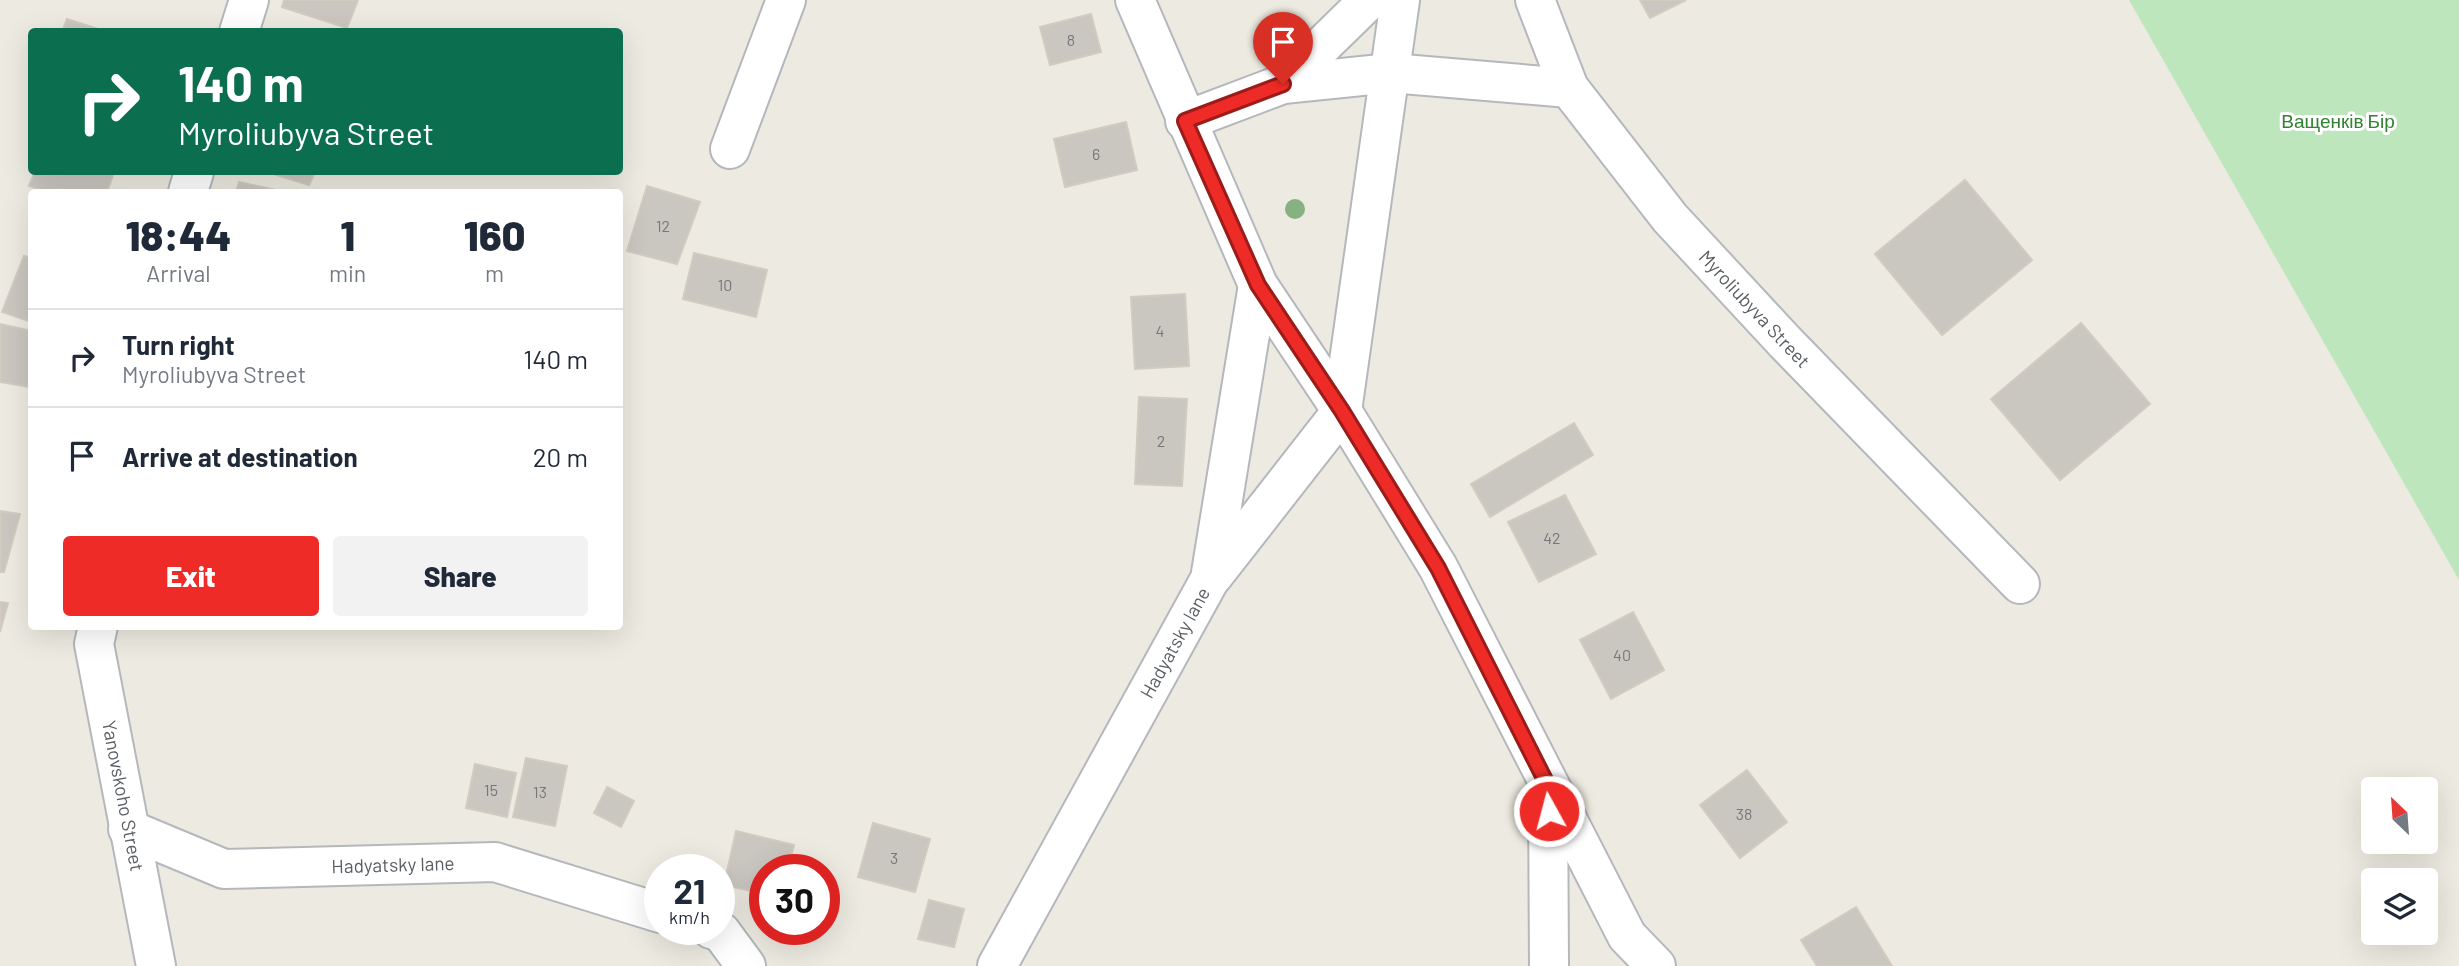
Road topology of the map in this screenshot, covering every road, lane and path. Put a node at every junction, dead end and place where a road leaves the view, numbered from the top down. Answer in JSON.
{"nodes":[{"id":1,"x":248,"y":0,"type":"edge"},
{"id":2,"x":786,"y":0,"type":"edge"},
{"id":3,"x":1135,"y":0,"type":"edge"},
{"id":4,"x":1369,"y":0,"type":"edge"},
{"id":5,"x":1400,"y":0,"type":"edge"},
{"id":6,"x":1535,"y":0,"type":"edge"},
{"id":7,"x":240,"y":28,"type":"edge"},
{"id":8,"x":1391,"y":73,"type":"junction"},
{"id":9,"x":1283,"y":84,"type":"junction"},
{"id":10,"x":1569,"y":88,"type":"junction"},
{"id":11,"x":1185,"y":121,"type":"junction"},
{"id":12,"x":730,"y":149,"type":"dead end"},
{"id":13,"x":1258,"y":285,"type":"junction"},
{"id":14,"x":1342,"y":411,"type":"junction"},
{"id":15,"x":1210,"y":579,"type":"junction"},
{"id":16,"x":2020,"y":584,"type":"dead end"},
{"id":17,"x":97,"y":630,"type":"edge"},
{"id":18,"x":1548,"y":786,"type":"junction"},
{"id":19,"x":128,"y":829,"type":"junction"},
{"id":20,"x":644,"y":908,"type":"edge"},
{"id":21,"x":731,"y":945,"type":"edge"},
{"id":22,"x":156,"y":966,"type":"edge"},
{"id":23,"x":746,"y":966,"type":"edge"},
{"id":24,"x":997,"y":966,"type":"edge"},
{"id":25,"x":1549,"y":966,"type":"edge"},
{"id":26,"x":1656,"y":966,"type":"edge"}],
"edges":[{"from":1,"to":7,"type":"street"},
{"from":2,"to":12,"type":"street"},
{"from":3,"to":11,"type":"street"},
{"from":4,"to":9,"type":"street"},
{"from":5,"to":8,"type":"street"},
{"from":6,"to":10,"type":"street","name":"Myroliubyva Street"},
{"from":8,"to":9,"type":"street"},
{"from":8,"to":10,"type":"street"},
{"from":8,"to":14,"type":"street"},
{"from":9,"to":11,"type":"street"},
{"from":10,"to":16,"type":"street","name":"Myroliubyva Street"},
{"from":11,"to":13,"type":"street"},
{"from":13,"to":14,"type":"street"},
{"from":13,"to":15,"type":"street","name":"Hadyatsky lane"},
{"from":14,"to":15,"type":"street"},
{"from":14,"to":18,"type":"street"},
{"from":15,"to":24,"type":"street","name":"Hadyatsky lane"},
{"from":17,"to":19,"type":"street","name":"Yanovskoho Street"},
{"from":18,"to":25,"type":"street"},
{"from":18,"to":26,"type":"street"},
{"from":19,"to":20,"type":"street","name":"Hadyatsky lane"},
{"from":19,"to":22,"type":"street","name":"Yanovskoho Street"},
{"from":21,"to":23,"type":"street"}]}
